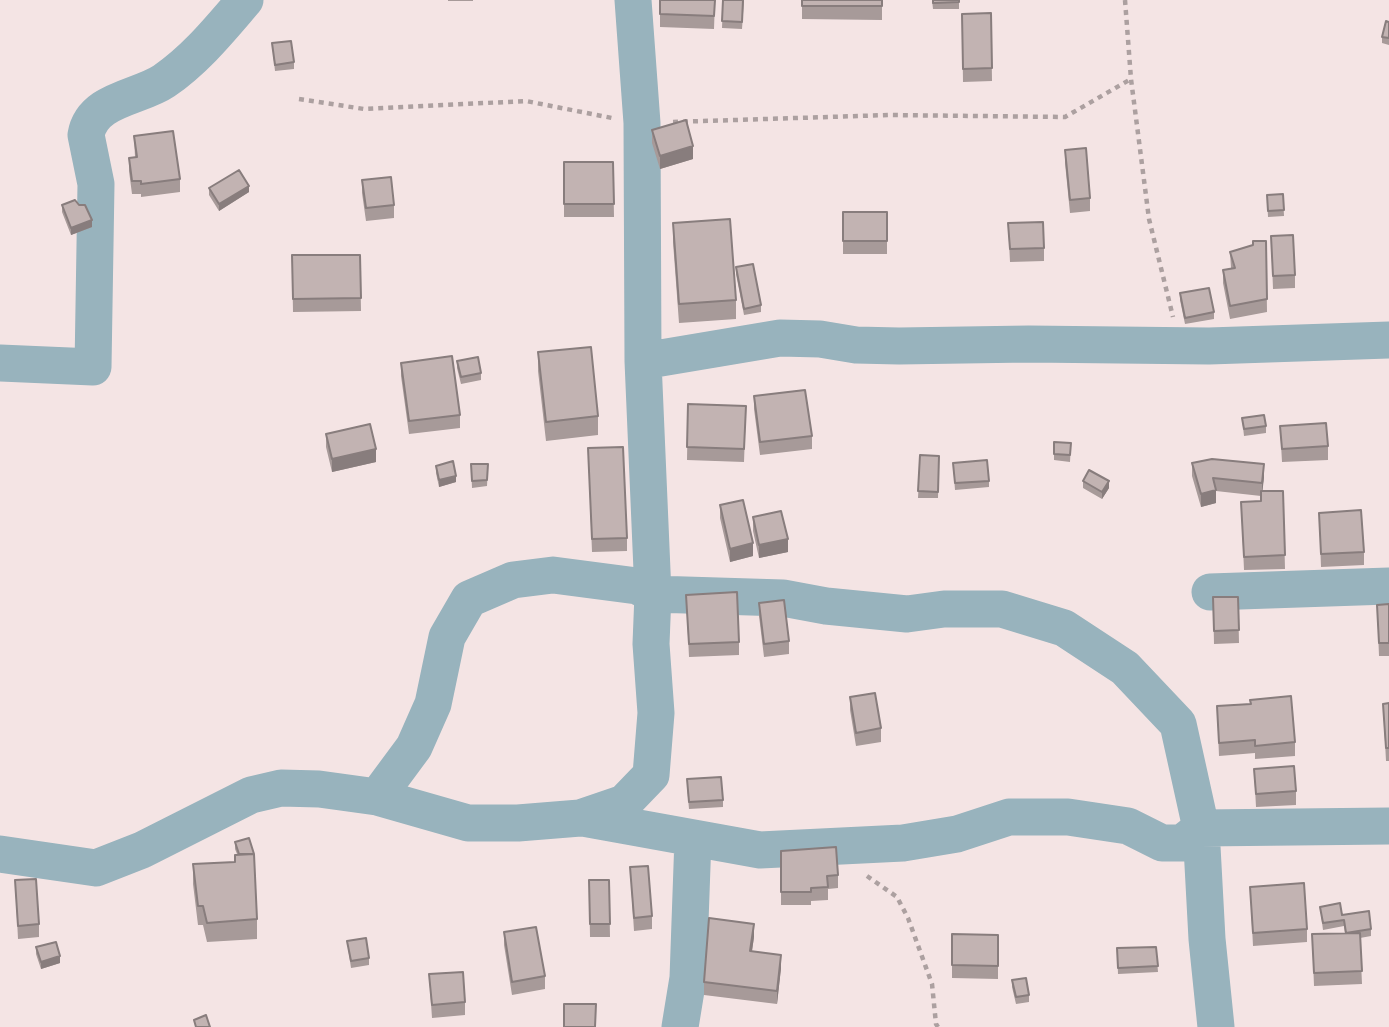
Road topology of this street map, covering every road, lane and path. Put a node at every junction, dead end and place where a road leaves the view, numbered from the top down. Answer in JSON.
{"nodes":[{"id":1,"x":246,"y":0,"type":"edge"},
{"id":2,"x":633,"y":0,"type":"edge"},
{"id":3,"x":1125,"y":0,"type":"edge"},
{"id":4,"x":1131,"y":79,"type":"junction"},
{"id":5,"x":299,"y":99,"type":"dead end"},
{"id":6,"x":642,"y":123,"type":"junction"},
{"id":7,"x":1389,"y":340,"type":"edge"},
{"id":8,"x":1178,"y":346,"type":"junction"},
{"id":9,"x":643,"y":361,"type":"junction"},
{"id":10,"x":0,"y":363,"type":"edge"},
{"id":11,"x":1389,"y":586,"type":"edge"},
{"id":12,"x":1210,"y":592,"type":"dead end"},
{"id":13,"x":653,"y":594,"type":"junction"},
{"id":14,"x":377,"y":797,"type":"junction"},
{"id":15,"x":580,"y":818,"type":"junction"},
{"id":16,"x":1389,"y":826,"type":"edge"},
{"id":17,"x":1201,"y":828,"type":"junction"},
{"id":18,"x":693,"y":838,"type":"junction"},
{"id":19,"x":849,"y":845,"type":"junction"},
{"id":20,"x":0,"y":854,"type":"edge"},
{"id":21,"x":680,"y":1027,"type":"edge"},
{"id":22,"x":938,"y":1027,"type":"edge"},
{"id":23,"x":1216,"y":1027,"type":"edge"}],
"edges":[{"from":1,"to":10,"type":"street"},
{"from":2,"to":6,"type":"street"},
{"from":3,"to":4,"type":"path"},
{"from":4,"to":6,"type":"path"},
{"from":4,"to":8,"type":"path"},
{"from":5,"to":6,"type":"path"},
{"from":6,"to":9,"type":"street"},
{"from":7,"to":8,"type":"street"},
{"from":8,"to":9,"type":"street"},
{"from":9,"to":13,"type":"street"},
{"from":11,"to":12,"type":"street"},
{"from":13,"to":14,"type":"street"},
{"from":13,"to":15,"type":"street"},
{"from":13,"to":17,"type":"street"},
{"from":14,"to":15,"type":"street"},
{"from":14,"to":20,"type":"street"},
{"from":15,"to":18,"type":"street"},
{"from":16,"to":17,"type":"street"},
{"from":17,"to":19,"type":"street"},
{"from":17,"to":23,"type":"street"},
{"from":18,"to":19,"type":"street"},
{"from":18,"to":21,"type":"street"},
{"from":19,"to":22,"type":"path"}]}
